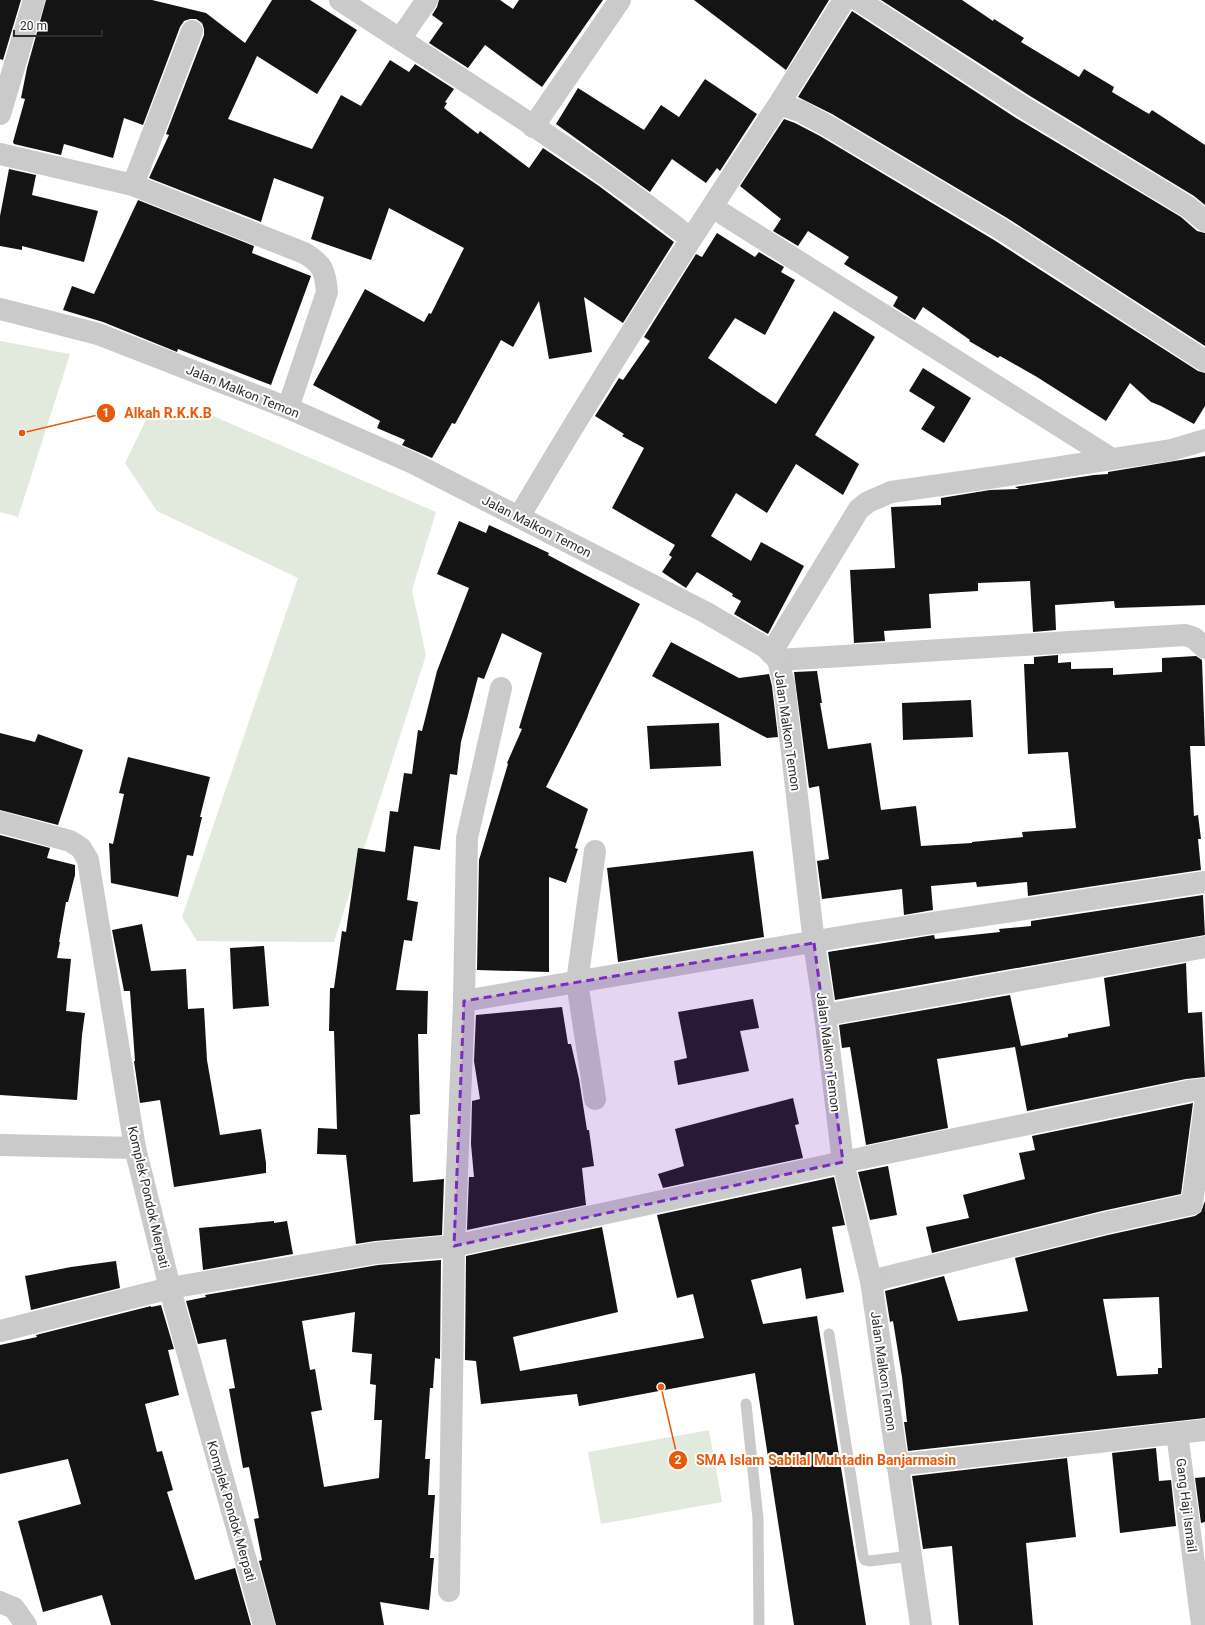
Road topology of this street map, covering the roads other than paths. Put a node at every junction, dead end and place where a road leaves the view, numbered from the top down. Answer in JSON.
{"nodes":[{"id":1,"x":34,"y":0,"type":"edge"},
{"id":2,"x":340,"y":0,"type":"edge"},
{"id":3,"x":427,"y":0,"type":"edge"},
{"id":4,"x":620,"y":0,"type":"edge"},
{"id":5,"x":844,"y":0,"type":"edge"},
{"id":6,"x":858,"y":0,"type":"edge"},
{"id":7,"x":192,"y":31,"type":"dead end"},
{"id":8,"x":400,"y":39,"type":"junction"},
{"id":9,"x":779,"y":104,"type":"junction"},
{"id":10,"x":0,"y":114,"type":"edge"},
{"id":11,"x":533,"y":127,"type":"junction"},
{"id":12,"x":0,"y":154,"type":"edge"},
{"id":13,"x":133,"y":185,"type":"junction"},
{"id":14,"x":712,"y":207,"type":"junction"},
{"id":15,"x":1205,"y":221,"type":"edge"},
{"id":16,"x":691,"y":239,"type":"junction"},
{"id":17,"x":0,"y":309,"type":"edge"},
{"id":18,"x":1205,"y":361,"type":"edge"},
{"id":19,"x":288,"y":408,"type":"junction"},
{"id":20,"x":1205,"y":440,"type":"edge"},
{"id":21,"x":1112,"y":459,"type":"junction"},
{"id":22,"x":519,"y":517,"type":"junction"},
{"id":23,"x":1205,"y":648,"type":"edge"},
{"id":24,"x":775,"y":657,"type":"junction"},
{"id":25,"x":501,"y":688,"type":"dead end"},
{"id":26,"x":0,"y":822,"type":"edge"},
{"id":27,"x":595,"y":851,"type":"dead end"},
{"id":28,"x":1205,"y":882,"type":"edge"},
{"id":29,"x":814,"y":943,"type":"junction"},
{"id":30,"x":1205,"y":947,"type":"edge"},
{"id":31,"x":577,"y":982,"type":"junction"},
{"id":32,"x":464,"y":1001,"type":"junction"},
{"id":33,"x":825,"y":1015,"type":"junction"},
{"id":34,"x":1205,"y":1089,"type":"edge"},
{"id":35,"x":595,"y":1099,"type":"dead end"},
{"id":36,"x":1205,"y":1105,"type":"edge"},
{"id":37,"x":0,"y":1144,"type":"edge"},
{"id":38,"x":135,"y":1148,"type":"junction"},
{"id":39,"x":844,"y":1162,"type":"junction"},
{"id":40,"x":454,"y":1246,"type":"junction"},
{"id":41,"x":871,"y":1281,"type":"junction"},
{"id":42,"x":170,"y":1288,"type":"junction"},
{"id":43,"x":0,"y":1331,"type":"edge"},
{"id":44,"x":830,"y":1334,"type":"dead end"},
{"id":45,"x":746,"y":1404,"type":"dead end"},
{"id":46,"x":1205,"y":1430,"type":"edge"},
{"id":47,"x":1177,"y":1433,"type":"junction"},
{"id":48,"x":897,"y":1465,"type":"junction"},
{"id":49,"x":911,"y":1556,"type":"junction"},
{"id":50,"x":449,"y":1591,"type":"dead end"},
{"id":51,"x":0,"y":1602,"type":"edge"},
{"id":52,"x":26,"y":1625,"type":"edge"},
{"id":53,"x":264,"y":1625,"type":"edge"},
{"id":54,"x":759,"y":1625,"type":"edge"},
{"id":55,"x":921,"y":1625,"type":"edge"},
{"id":56,"x":1202,"y":1625,"type":"edge"}],
"edges":[{"from":1,"to":10,"type":"street"},
{"from":2,"to":8,"type":"street"},
{"from":3,"to":8,"type":"street"},
{"from":4,"to":11,"type":"street"},
{"from":5,"to":9,"type":"street"},
{"from":6,"to":15,"type":"street"},
{"from":7,"to":13,"type":"street"},
{"from":8,"to":11,"type":"street"},
{"from":9,"to":14,"type":"street"},
{"from":9,"to":18,"type":"street"},
{"from":11,"to":16,"type":"street"},
{"from":12,"to":13,"type":"street"},
{"from":13,"to":19,"type":"street"},
{"from":14,"to":16,"type":"street"},
{"from":14,"to":21,"type":"street"},
{"from":16,"to":22,"type":"street"},
{"from":17,"to":19,"type":"street","name":"Jalan Malkon Temon"},
{"from":19,"to":22,"type":"street","name":"Jalan Malkon Temon"},
{"from":20,"to":21,"type":"street"},
{"from":21,"to":24,"type":"street"},
{"from":22,"to":24,"type":"street","name":"Jalan Malkon Temon"},
{"from":23,"to":24,"type":"street"},
{"from":24,"to":29,"type":"street","name":"Jalan Malkon Temon"},
{"from":25,"to":32,"type":"street"},
{"from":26,"to":38,"type":"street","name":"Komplek Pondok Merpati"},
{"from":27,"to":31,"type":"street"},
{"from":28,"to":29,"type":"street"},
{"from":29,"to":31,"type":"street"},
{"from":29,"to":33,"type":"street","name":"Jalan Malkon Temon"},
{"from":30,"to":33,"type":"street"},
{"from":31,"to":32,"type":"street"},
{"from":31,"to":35,"type":"street"},
{"from":32,"to":40,"type":"street"},
{"from":33,"to":39,"type":"street","name":"Jalan Malkon Temon"},
{"from":34,"to":39,"type":"street"},
{"from":36,"to":41,"type":"street"},
{"from":37,"to":38,"type":"street"},
{"from":38,"to":42,"type":"street","name":"Komplek Pondok Merpati"},
{"from":39,"to":40,"type":"street"},
{"from":39,"to":41,"type":"street","name":"Jalan Malkon Temon"},
{"from":40,"to":42,"type":"street"},
{"from":40,"to":50,"type":"street"},
{"from":41,"to":48,"type":"street","name":"Jalan Malkon Temon"},
{"from":42,"to":43,"type":"street"},
{"from":42,"to":53,"type":"street","name":"Komplek Pondok Merpati"},
{"from":44,"to":49,"type":"lane"},
{"from":45,"to":54,"type":"lane"},
{"from":46,"to":47,"type":"street"},
{"from":47,"to":48,"type":"street"},
{"from":47,"to":56,"type":"street","name":"Gang Haji Ismail"},
{"from":48,"to":49,"type":"street","name":"Jalan Malkon Temon"},
{"from":49,"to":55,"type":"street","name":"Jalan Malkon Temon"},
{"from":51,"to":52,"type":"street"}]}
